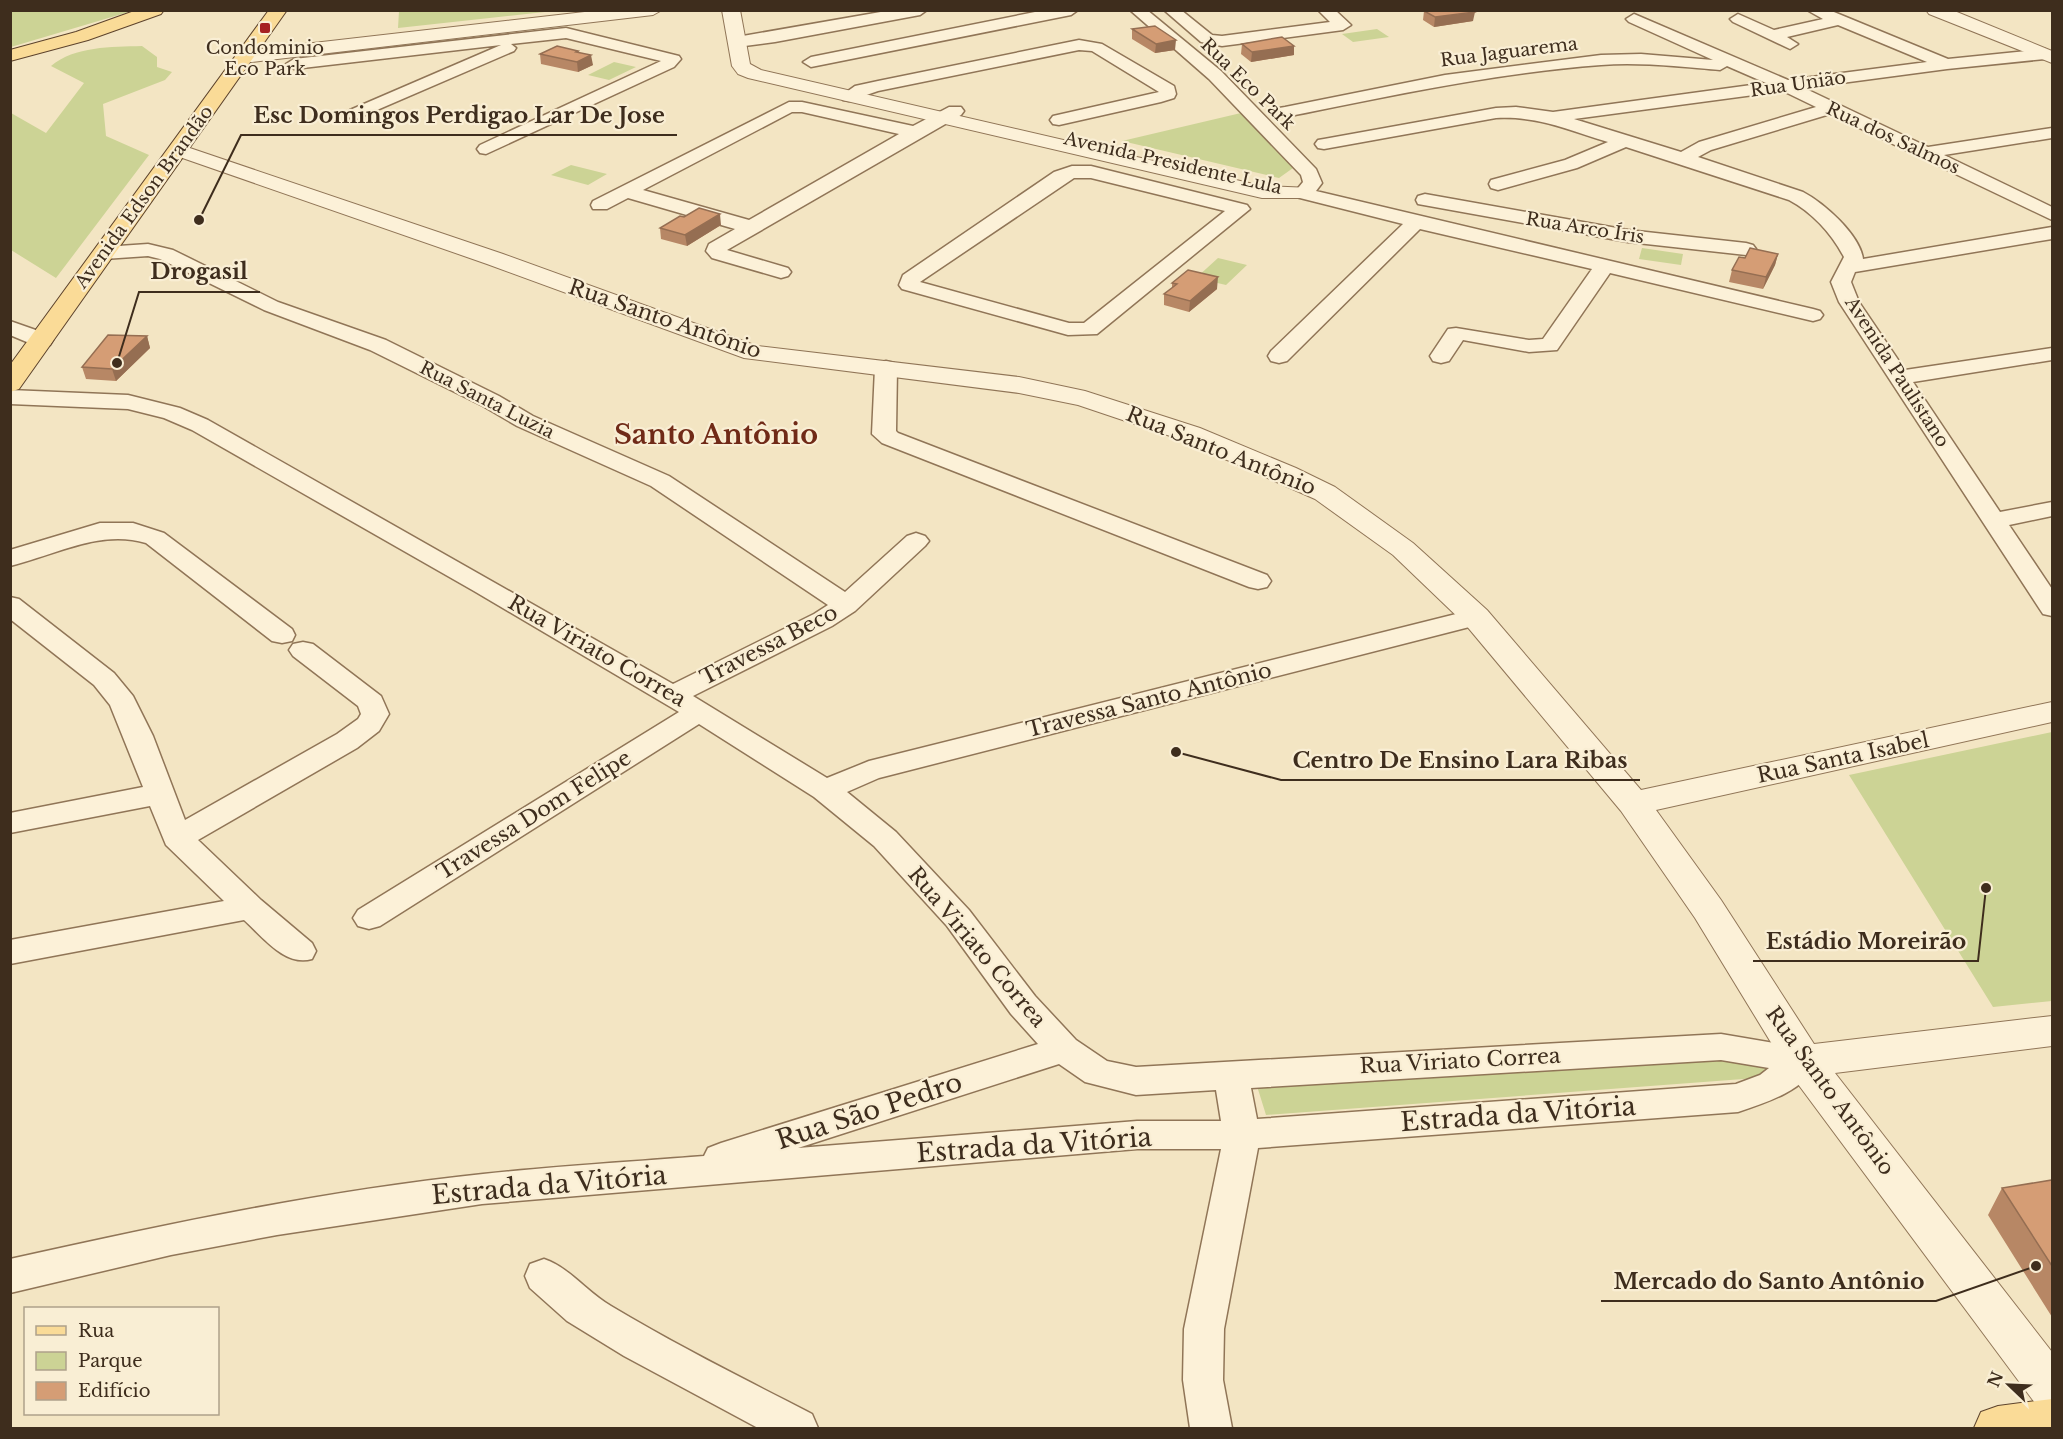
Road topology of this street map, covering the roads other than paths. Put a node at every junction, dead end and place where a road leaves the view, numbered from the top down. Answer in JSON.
{"nodes":[{"id":1,"x":155,"y":10,"type":"edge"},
{"id":2,"x":278,"y":10,"type":"edge"},
{"id":3,"x":591,"y":10,"type":"edge"},
{"id":4,"x":653,"y":10,"type":"edge"},
{"id":5,"x":731,"y":10,"type":"edge"},
{"id":6,"x":749,"y":10,"type":"edge"},
{"id":7,"x":920,"y":10,"type":"edge"},
{"id":8,"x":1071,"y":10,"type":"edge"},
{"id":9,"x":1137,"y":10,"type":"edge"},
{"id":10,"x":1171,"y":10,"type":"edge"},
{"id":11,"x":1325,"y":10,"type":"edge"},
{"id":12,"x":1814,"y":10,"type":"edge"},
{"id":13,"x":1935,"y":10,"type":"edge"},
{"id":14,"x":1634,"y":19,"type":"dead end"},
{"id":15,"x":1738,"y":19,"type":"dead end"},
{"id":16,"x":1840,"y":20,"type":"junction"},
{"id":17,"x":565,"y":27,"type":"junction"},
{"id":18,"x":438,"y":31,"type":"junction"},
{"id":19,"x":1774,"y":35,"type":"junction"},
{"id":20,"x":533,"y":36,"type":"junction"},
{"id":21,"x":746,"y":41,"type":"junction"},
{"id":22,"x":1798,"y":48,"type":"dead end"},
{"id":23,"x":247,"y":52,"type":"junction"},
{"id":24,"x":10,"y":56,"type":"edge"},
{"id":25,"x":2049,"y":56,"type":"edge"},
{"id":26,"x":811,"y":62,"type":"dead end"},
{"id":27,"x":294,"y":63,"type":"dead end"},
{"id":28,"x":1947,"y":64,"type":"junction"},
{"id":29,"x":1740,"y":67,"type":"junction"},
{"id":30,"x":1784,"y":85,"type":"junction"},
{"id":31,"x":855,"y":93,"type":"junction"},
{"id":32,"x":1828,"y":108,"type":"junction"},
{"id":33,"x":1286,"y":112,"type":"dead end"},
{"id":34,"x":356,"y":114,"type":"dead end"},
{"id":35,"x":948,"y":115,"type":"junction"},
{"id":36,"x":1552,"y":117,"type":"junction"},
{"id":37,"x":1059,"y":120,"type":"dead end"},
{"id":38,"x":915,"y":132,"type":"junction"},
{"id":39,"x":2052,"y":133,"type":"edge"},
{"id":40,"x":1624,"y":142,"type":"junction"},
{"id":41,"x":1324,"y":144,"type":"dead end"},
{"id":42,"x":486,"y":149,"type":"dead end"},
{"id":43,"x":178,"y":150,"type":"junction"},
{"id":44,"x":1925,"y":153,"type":"junction"},
{"id":45,"x":1683,"y":158,"type":"junction"},
{"id":46,"x":1498,"y":184,"type":"dead end"},
{"id":47,"x":1267,"y":188,"type":"junction"},
{"id":48,"x":628,"y":192,"type":"junction"},
{"id":49,"x":1303,"y":193,"type":"junction"},
{"id":50,"x":1425,"y":200,"type":"dead end"},
{"id":51,"x":600,"y":205,"type":"dead end"},
{"id":52,"x":1240,"y":209,"type":"junction"},
{"id":53,"x":2052,"y":213,"type":"edge"},
{"id":54,"x":1416,"y":222,"type":"junction"},
{"id":55,"x":751,"y":227,"type":"junction"},
{"id":56,"x":2052,"y":233,"type":"edge"},
{"id":57,"x":1746,"y":249,"type":"dead end"},
{"id":58,"x":104,"y":253,"type":"junction"},
{"id":59,"x":1604,"y":267,"type":"junction"},
{"id":60,"x":1851,"y":267,"type":"junction"},
{"id":61,"x":781,"y":272,"type":"dead end"},
{"id":62,"x":1813,"y":315,"type":"dead end"},
{"id":63,"x":10,"y":327,"type":"edge"},
{"id":64,"x":42,"y":340,"type":"junction"},
{"id":65,"x":2052,"y":354,"type":"edge"},
{"id":66,"x":1279,"y":356,"type":"dead end"},
{"id":67,"x":1441,"y":356,"type":"dead end"},
{"id":68,"x":886,"y":368,"type":"junction"},
{"id":69,"x":1899,"y":378,"type":"junction"},
{"id":70,"x":10,"y":384,"type":"edge"},
{"id":71,"x":10,"y":397,"type":"edge"},
{"id":72,"x":2052,"y":509,"type":"edge"},
{"id":73,"x":1995,"y":520,"type":"junction"},
{"id":74,"x":916,"y":541,"type":"dead end"},
{"id":75,"x":10,"y":558,"type":"edge"},
{"id":76,"x":1258,"y":581,"type":"dead end"},
{"id":77,"x":10,"y":605,"type":"edge"},
{"id":78,"x":846,"y":605,"type":"junction"},
{"id":79,"x":2052,"y":608,"type":"edge"},
{"id":80,"x":1476,"y":617,"type":"junction"},
{"id":81,"x":672,"y":695,"type":"junction"},
{"id":82,"x":699,"y":712,"type":"junction"},
{"id":83,"x":2052,"y":712,"type":"edge"},
{"id":84,"x":825,"y":790,"type":"junction"},
{"id":85,"x":160,"y":794,"type":"junction"},
{"id":86,"x":1634,"y":803,"type":"junction"},
{"id":87,"x":10,"y":823,"type":"edge"},
{"id":88,"x":177,"y":837,"type":"junction"},
{"id":89,"x":250,"y":908,"type":"junction"},
{"id":90,"x":369,"y":918,"type":"dead end"},
{"id":91,"x":300,"y":951,"type":"dead end"},
{"id":92,"x":10,"y":952,"type":"edge"},
{"id":93,"x":2052,"y":1031,"type":"edge"},
{"id":94,"x":1064,"y":1049,"type":"junction"},
{"id":95,"x":1803,"y":1061,"type":"junction"},
{"id":96,"x":1231,"y":1074,"type":"junction"},
{"id":97,"x":1242,"y":1135,"type":"junction"},
{"id":98,"x":673,"y":1173,"type":"junction"},
{"id":99,"x":10,"y":1276,"type":"edge"},
{"id":100,"x":544,"y":1276,"type":"dead end"},
{"id":101,"x":2052,"y":1388,"type":"edge"},
{"id":102,"x":2052,"y":1421,"type":"edge"},
{"id":103,"x":795,"y":1428,"type":"edge"},
{"id":104,"x":1210,"y":1428,"type":"edge"},
{"id":105,"x":1998,"y":1428,"type":"edge"}],
"edges":[{"from":1,"to":24,"type":"main road"},
{"from":2,"to":23,"type":"main road","name":"Avenida Edson Brandão"},
{"from":3,"to":18,"type":"street"},
{"from":4,"to":17,"type":"street"},
{"from":5,"to":21,"type":"street","name":"Avenida Presidente Lula"},
{"from":6,"to":21,"type":"street","name":"Avenida Presidente Lula"},
{"from":7,"to":21,"type":"street"},
{"from":8,"to":26,"type":"street"},
{"from":9,"to":49,"type":"street","name":"Rua Eco Park"},
{"from":10,"to":11,"type":"street"},
{"from":12,"to":16,"type":"street"},
{"from":13,"to":25,"type":"street"},
{"from":14,"to":29,"type":"street","name":"Rua dos Salmos"},
{"from":15,"to":19,"type":"street"},
{"from":16,"to":19,"type":"street"},
{"from":16,"to":28,"type":"street"},
{"from":17,"to":18,"type":"street"},
{"from":17,"to":20,"type":"street"},
{"from":17,"to":42,"type":"street"},
{"from":18,"to":23,"type":"street"},
{"from":19,"to":22,"type":"street"},
{"from":20,"to":27,"type":"street"},
{"from":20,"to":34,"type":"street"},
{"from":21,"to":31,"type":"street","name":"Avenida Presidente Lula"},
{"from":23,"to":43,"type":"main road","name":"Avenida Edson Brandão"},
{"from":25,"to":28,"type":"street","name":"Rua União"},
{"from":28,"to":30,"type":"street","name":"Rua União"},
{"from":29,"to":30,"type":"street","name":"Rua dos Salmos"},
{"from":29,"to":33,"type":"street","name":"Rua Jaguarema"},
{"from":30,"to":32,"type":"street","name":"Rua dos Salmos"},
{"from":30,"to":36,"type":"street","name":"Rua União"},
{"from":31,"to":35,"type":"street","name":"Avenida Presidente Lula"},
{"from":31,"to":37,"type":"street"},
{"from":32,"to":44,"type":"street","name":"Rua dos Salmos"},
{"from":32,"to":45,"type":"street"},
{"from":35,"to":38,"type":"street"},
{"from":35,"to":47,"type":"street","name":"Avenida Presidente Lula"},
{"from":36,"to":40,"type":"street","name":"Avenida Paulistano"},
{"from":36,"to":41,"type":"street","name":"Avenida Paulistano"},
{"from":38,"to":48,"type":"street"},
{"from":38,"to":55,"type":"street"},
{"from":39,"to":44,"type":"street"},
{"from":40,"to":45,"type":"street","name":"Avenida Paulistano"},
{"from":40,"to":46,"type":"street"},
{"from":43,"to":58,"type":"main road","name":"Avenida Edson Brandão"},
{"from":43,"to":68,"type":"street","name":"Rua Santo Antônio"},
{"from":44,"to":53,"type":"street","name":"Rua dos Salmos"},
{"from":45,"to":60,"type":"street","name":"Avenida Paulistano"},
{"from":47,"to":49,"type":"street","name":"Avenida Presidente Lula"},
{"from":47,"to":52,"type":"street"},
{"from":48,"to":51,"type":"street"},
{"from":48,"to":55,"type":"street"},
{"from":49,"to":54,"type":"street"},
{"from":50,"to":57,"type":"street","name":"Rua Arco Íris"},
{"from":52,"to":52,"type":"street"},
{"from":54,"to":59,"type":"street"},
{"from":54,"to":66,"type":"street"},
{"from":55,"to":61,"type":"street"},
{"from":56,"to":60,"type":"street"},
{"from":58,"to":64,"type":"main road","name":"Avenida Edson Brandão"},
{"from":58,"to":78,"type":"street","name":"Rua Santa Luzia"},
{"from":59,"to":62,"type":"street"},
{"from":59,"to":67,"type":"street"},
{"from":60,"to":69,"type":"street","name":"Avenida Paulistano"},
{"from":63,"to":64,"type":"street"},
{"from":64,"to":70,"type":"main road","name":"Avenida Edson Brandão"},
{"from":65,"to":69,"type":"street"},
{"from":68,"to":76,"type":"street"},
{"from":68,"to":80,"type":"street","name":"Rua Santo Antônio"},
{"from":69,"to":73,"type":"street","name":"Avenida Paulistano"},
{"from":71,"to":81,"type":"street","name":"Rua Viriato Correa"},
{"from":72,"to":73,"type":"street"},
{"from":73,"to":79,"type":"street","name":"Avenida Paulistano"},
{"from":74,"to":78,"type":"street","name":"Travessa Beco"},
{"from":75,"to":88,"type":"street"},
{"from":77,"to":85,"type":"street"},
{"from":78,"to":81,"type":"street","name":"Travessa Beco"},
{"from":80,"to":84,"type":"street","name":"Travessa Santo Antônio"},
{"from":80,"to":86,"type":"street","name":"Rua Santo Antônio"},
{"from":81,"to":82,"type":"street","name":"Rua Viriato Correa"},
{"from":82,"to":84,"type":"street","name":"Rua Viriato Correa"},
{"from":82,"to":90,"type":"street","name":"Travessa Dom Felipe"},
{"from":83,"to":86,"type":"street","name":"Rua Santa Isabel"},
{"from":84,"to":94,"type":"street","name":"Rua Viriato Correa"},
{"from":85,"to":87,"type":"street"},
{"from":85,"to":88,"type":"street"},
{"from":86,"to":95,"type":"street","name":"Rua Santo Antônio"},
{"from":88,"to":89,"type":"street"},
{"from":89,"to":91,"type":"street"},
{"from":89,"to":92,"type":"street"},
{"from":93,"to":95,"type":"street"},
{"from":94,"to":96,"type":"street","name":"Rua Viriato Correa"},
{"from":94,"to":98,"type":"street","name":"Rua São Pedro"},
{"from":95,"to":96,"type":"street","name":"Rua Viriato Correa"},
{"from":95,"to":97,"type":"street","name":"Estrada da Vitória"},
{"from":95,"to":101,"type":"street","name":"Rua Santo Antônio"},
{"from":96,"to":97,"type":"street"},
{"from":97,"to":98,"type":"street","name":"Estrada da Vitória"},
{"from":97,"to":104,"type":"street"},
{"from":98,"to":99,"type":"street","name":"Estrada da Vitória"},
{"from":100,"to":103,"type":"street"},
{"from":102,"to":105,"type":"main road"}]}
